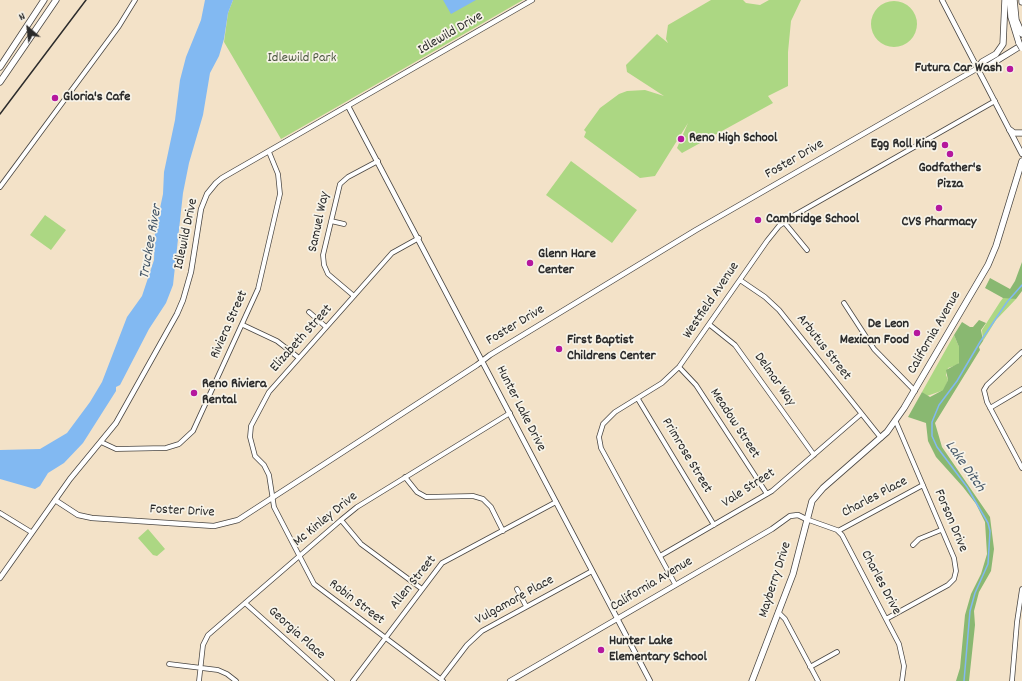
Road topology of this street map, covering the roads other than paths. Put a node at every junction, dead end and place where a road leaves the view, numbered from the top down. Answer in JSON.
{"nodes":[{"id":1,"x":44,"y":0,"type":"edge"},
{"id":2,"x":56,"y":0,"type":"edge"},
{"id":3,"x":135,"y":0,"type":"edge"},
{"id":4,"x":532,"y":0,"type":"edge"},
{"id":5,"x":942,"y":0,"type":"edge"},
{"id":6,"x":1005,"y":0,"type":"edge"},
{"id":7,"x":1010,"y":0,"type":"edge"},
{"id":8,"x":1014,"y":0,"type":"edge"},
{"id":9,"x":1022,"y":34,"type":"edge"},
{"id":10,"x":1021,"y":45,"type":"edge"},
{"id":11,"x":0,"y":67,"type":"edge"},
{"id":12,"x":978,"y":68,"type":"junction"},
{"id":13,"x":0,"y":82,"type":"edge"},
{"id":14,"x":995,"y":101,"type":"junction"},
{"id":15,"x":348,"y":106,"type":"junction"},
{"id":16,"x":1010,"y":130,"type":"junction"},
{"id":17,"x":1022,"y":133,"type":"edge"},
{"id":18,"x":269,"y":152,"type":"junction"},
{"id":19,"x":1022,"y":154,"type":"edge"},
{"id":20,"x":378,"y":161,"type":"junction"},
{"id":21,"x":1022,"y":161,"type":"edge"},
{"id":22,"x":0,"y":187,"type":"edge"},
{"id":23,"x":331,"y":221,"type":"junction"},
{"id":24,"x":784,"y":222,"type":"junction"},
{"id":25,"x":344,"y":224,"type":"dead end"},
{"id":26,"x":419,"y":238,"type":"junction"},
{"id":27,"x":807,"y":250,"type":"dead end"},
{"id":28,"x":740,"y":280,"type":"junction"},
{"id":29,"x":354,"y":296,"type":"junction"},
{"id":30,"x":844,"y":303,"type":"dead end"},
{"id":31,"x":309,"y":312,"type":"dead end"},
{"id":32,"x":243,"y":325,"type":"junction"},
{"id":33,"x":710,"y":325,"type":"junction"},
{"id":34,"x":326,"y":327,"type":"junction"},
{"id":35,"x":1022,"y":352,"type":"edge"},
{"id":36,"x":299,"y":358,"type":"junction"},
{"id":37,"x":483,"y":360,"type":"junction"},
{"id":38,"x":679,"y":368,"type":"junction"},
{"id":39,"x":1022,"y":389,"type":"edge"},
{"id":40,"x":915,"y":391,"type":"junction"},
{"id":41,"x":638,"y":399,"type":"junction"},
{"id":42,"x":990,"y":408,"type":"junction"},
{"id":43,"x":510,"y":413,"type":"junction"},
{"id":44,"x":861,"y":414,"type":"junction"},
{"id":45,"x":896,"y":422,"type":"junction"},
{"id":46,"x":881,"y":438,"type":"junction"},
{"id":47,"x":101,"y":442,"type":"junction"},
{"id":48,"x":814,"y":455,"type":"junction"},
{"id":49,"x":1022,"y":468,"type":"edge"},
{"id":50,"x":405,"y":478,"type":"junction"},
{"id":51,"x":923,"y":485,"type":"junction"},
{"id":52,"x":823,"y":488,"type":"joint"},
{"id":53,"x":767,"y":494,"type":"junction"},
{"id":54,"x":271,"y":499,"type":"junction"},
{"id":55,"x":54,"y":500,"type":"junction"},
{"id":56,"x":556,"y":502,"type":"junction"},
{"id":57,"x":0,"y":513,"type":"edge"},
{"id":58,"x":806,"y":519,"type":"junction"},
{"id":59,"x":341,"y":520,"type":"junction"},
{"id":60,"x":714,"y":525,"type":"junction"},
{"id":61,"x":941,"y":530,"type":"junction"},
{"id":62,"x":503,"y":531,"type":"junction"},
{"id":63,"x":838,"y":531,"type":"junction"},
{"id":64,"x":31,"y":532,"type":"junction"},
{"id":65,"x":913,"y":545,"type":"dead end"},
{"id":66,"x":299,"y":556,"type":"junction"},
{"id":67,"x":660,"y":556,"type":"junction"},
{"id":68,"x":592,"y":571,"type":"junction"},
{"id":69,"x":0,"y":578,"type":"edge"},
{"id":70,"x":675,"y":584,"type":"junction"},
{"id":71,"x":422,"y":589,"type":"junction"},
{"id":72,"x":517,"y":589,"type":"dead end"},
{"id":73,"x":1022,"y":589,"type":"edge"},
{"id":74,"x":245,"y":603,"type":"junction"},
{"id":75,"x":526,"y":606,"type":"junction"},
{"id":76,"x":778,"y":612,"type":"junction"},
{"id":77,"x":618,"y":619,"type":"junction"},
{"id":78,"x":886,"y":619,"type":"junction"},
{"id":79,"x":385,"y":638,"type":"junction"},
{"id":80,"x":837,"y":652,"type":"dead end"},
{"id":81,"x":169,"y":664,"type":"dead end"},
{"id":82,"x":810,"y":666,"type":"junction"},
{"id":83,"x":200,"y":668,"type":"junction"},
{"id":84,"x":442,"y":680,"type":"edge"},
{"id":85,"x":199,"y":681,"type":"edge"},
{"id":86,"x":236,"y":681,"type":"edge"},
{"id":87,"x":332,"y":681,"type":"edge"},
{"id":88,"x":353,"y":681,"type":"edge"},
{"id":89,"x":510,"y":681,"type":"edge"},
{"id":90,"x":650,"y":681,"type":"edge"},
{"id":91,"x":752,"y":681,"type":"edge"},
{"id":92,"x":818,"y":681,"type":"edge"},
{"id":93,"x":902,"y":681,"type":"edge"},
{"id":94,"x":1012,"y":681,"type":"edge"}],
"edges":[{"from":1,"to":11,"type":"main road"},
{"from":2,"to":13,"type":"main road"},
{"from":3,"to":22,"type":"street"},
{"from":4,"to":15,"type":"street","name":"Idlewild Drive"},
{"from":5,"to":12,"type":"street"},
{"from":6,"to":12,"type":"main road"},
{"from":7,"to":10,"type":"main road"},
{"from":8,"to":9,"type":"main road"},
{"from":10,"to":12,"type":"main road"},
{"from":12,"to":14,"type":"street"},
{"from":12,"to":37,"type":"street","name":"Foster Drive"},
{"from":14,"to":16,"type":"street"},
{"from":14,"to":24,"type":"street","name":"Westfield Avenue"},
{"from":15,"to":18,"type":"street","name":"Idlewild Drive"},
{"from":15,"to":20,"type":"street","name":"Hunter Lake Drive"},
{"from":16,"to":17,"type":"main road"},
{"from":16,"to":19,"type":"street"},
{"from":18,"to":32,"type":"street","name":"Riviera Street"},
{"from":18,"to":47,"type":"street","name":"Idlewild Drive"},
{"from":20,"to":23,"type":"street","name":"Samuel Way"},
{"from":20,"to":26,"type":"street","name":"Hunter Lake Drive"},
{"from":21,"to":40,"type":"main road","name":"California Avenue"},
{"from":23,"to":25,"type":"street"},
{"from":23,"to":29,"type":"street","name":"Samuel Way"},
{"from":24,"to":27,"type":"street"},
{"from":24,"to":28,"type":"street","name":"Westfield Avenue"},
{"from":26,"to":29,"type":"street","name":"Elizabeth Street"},
{"from":26,"to":37,"type":"street","name":"Hunter Lake Drive"},
{"from":28,"to":33,"type":"street","name":"Westfield Avenue"},
{"from":28,"to":44,"type":"street","name":"Arbutus Street"},
{"from":29,"to":34,"type":"street","name":"Elizabeth Street"},
{"from":30,"to":40,"type":"street"},
{"from":31,"to":34,"type":"street"},
{"from":32,"to":36,"type":"street"},
{"from":32,"to":47,"type":"street","name":"Riviera Street"},
{"from":33,"to":38,"type":"street","name":"Westfield Avenue"},
{"from":33,"to":48,"type":"street","name":"Delmar Way"},
{"from":34,"to":36,"type":"street","name":"Elizabeth Street"},
{"from":35,"to":42,"type":"street"},
{"from":36,"to":54,"type":"street","name":"Elizabeth Street"},
{"from":37,"to":43,"type":"street","name":"Hunter Lake Drive"},
{"from":37,"to":54,"type":"street","name":"Foster Drive"},
{"from":38,"to":41,"type":"street","name":"Westfield Avenue"},
{"from":38,"to":53,"type":"street","name":"Meadow Street"},
{"from":39,"to":42,"type":"street"},
{"from":40,"to":45,"type":"main road","name":"California Avenue"},
{"from":41,"to":60,"type":"street","name":"Primrose Street"},
{"from":41,"to":67,"type":"street","name":"Westfield Avenue"},
{"from":42,"to":49,"type":"street"},
{"from":43,"to":50,"type":"street","name":"Mc Kinley Drive"},
{"from":43,"to":56,"type":"street","name":"Hunter Lake Drive"},
{"from":44,"to":46,"type":"street","name":"Arbutus Street"},
{"from":44,"to":48,"type":"street","name":"Vale Street"},
{"from":45,"to":46,"type":"main road","name":"California Avenue"},
{"from":45,"to":51,"type":"street","name":"Forson Drive"},
{"from":46,"to":52,"type":"main road","name":"California Avenue"},
{"from":47,"to":55,"type":"street","name":"Idlewild Drive"},
{"from":48,"to":53,"type":"street","name":"Vale Street"},
{"from":50,"to":59,"type":"street","name":"Mc Kinley Drive"},
{"from":50,"to":62,"type":"street"},
{"from":51,"to":61,"type":"street","name":"Forson Drive"},
{"from":51,"to":63,"type":"street","name":"Charles Place"},
{"from":52,"to":58,"type":"main road","name":"Mayberry Drive"},
{"from":53,"to":60,"type":"street","name":"Vale Street"},
{"from":54,"to":55,"type":"street","name":"Foster Drive"},
{"from":54,"to":66,"type":"street","name":"Robin Street"},
{"from":55,"to":64,"type":"street","name":"Idlewild Drive"},
{"from":56,"to":62,"type":"street","name":"Allen Street"},
{"from":56,"to":68,"type":"street","name":"Hunter Lake Drive"},
{"from":57,"to":64,"type":"street"},
{"from":58,"to":63,"type":"street"},
{"from":58,"to":70,"type":"street","name":"California Avenue"},
{"from":58,"to":76,"type":"main road","name":"Mayberry Drive"},
{"from":59,"to":66,"type":"street","name":"Mc Kinley Drive"},
{"from":59,"to":71,"type":"street"},
{"from":60,"to":67,"type":"street","name":"Vale Street"},
{"from":61,"to":65,"type":"street"},
{"from":61,"to":78,"type":"street","name":"Forson Drive"},
{"from":62,"to":71,"type":"street","name":"Allen Street"},
{"from":63,"to":78,"type":"street","name":"Charles Drive"},
{"from":64,"to":69,"type":"street","name":"Idlewild Drive"},
{"from":66,"to":74,"type":"street","name":"Mc Kinley Drive"},
{"from":66,"to":79,"type":"street","name":"Robin Street"},
{"from":67,"to":70,"type":"street","name":"Westfield Avenue"},
{"from":68,"to":75,"type":"street","name":"Vulgamore Place"},
{"from":68,"to":77,"type":"street","name":"Hunter Lake Drive"},
{"from":70,"to":77,"type":"street","name":"California Avenue"},
{"from":71,"to":79,"type":"street","name":"Allen Street"},
{"from":72,"to":75,"type":"street"},
{"from":73,"to":94,"type":"street"},
{"from":74,"to":83,"type":"street","name":"Mc Kinley Drive"},
{"from":74,"to":87,"type":"street","name":"Georgia Place"},
{"from":75,"to":84,"type":"street","name":"Vulgamore Place"},
{"from":76,"to":82,"type":"street"},
{"from":76,"to":91,"type":"main road","name":"Mayberry Drive"},
{"from":77,"to":89,"type":"street","name":"California Avenue"},
{"from":77,"to":90,"type":"street","name":"Hunter Lake Drive"},
{"from":78,"to":93,"type":"street","name":"Charles Drive"},
{"from":79,"to":84,"type":"street","name":"Robin Street"},
{"from":79,"to":88,"type":"street","name":"Allen Street"},
{"from":80,"to":82,"type":"street"},
{"from":81,"to":83,"type":"street"},
{"from":82,"to":92,"type":"street"},
{"from":83,"to":85,"type":"street","name":"Mc Kinley Drive"},
{"from":83,"to":86,"type":"street"}]}
